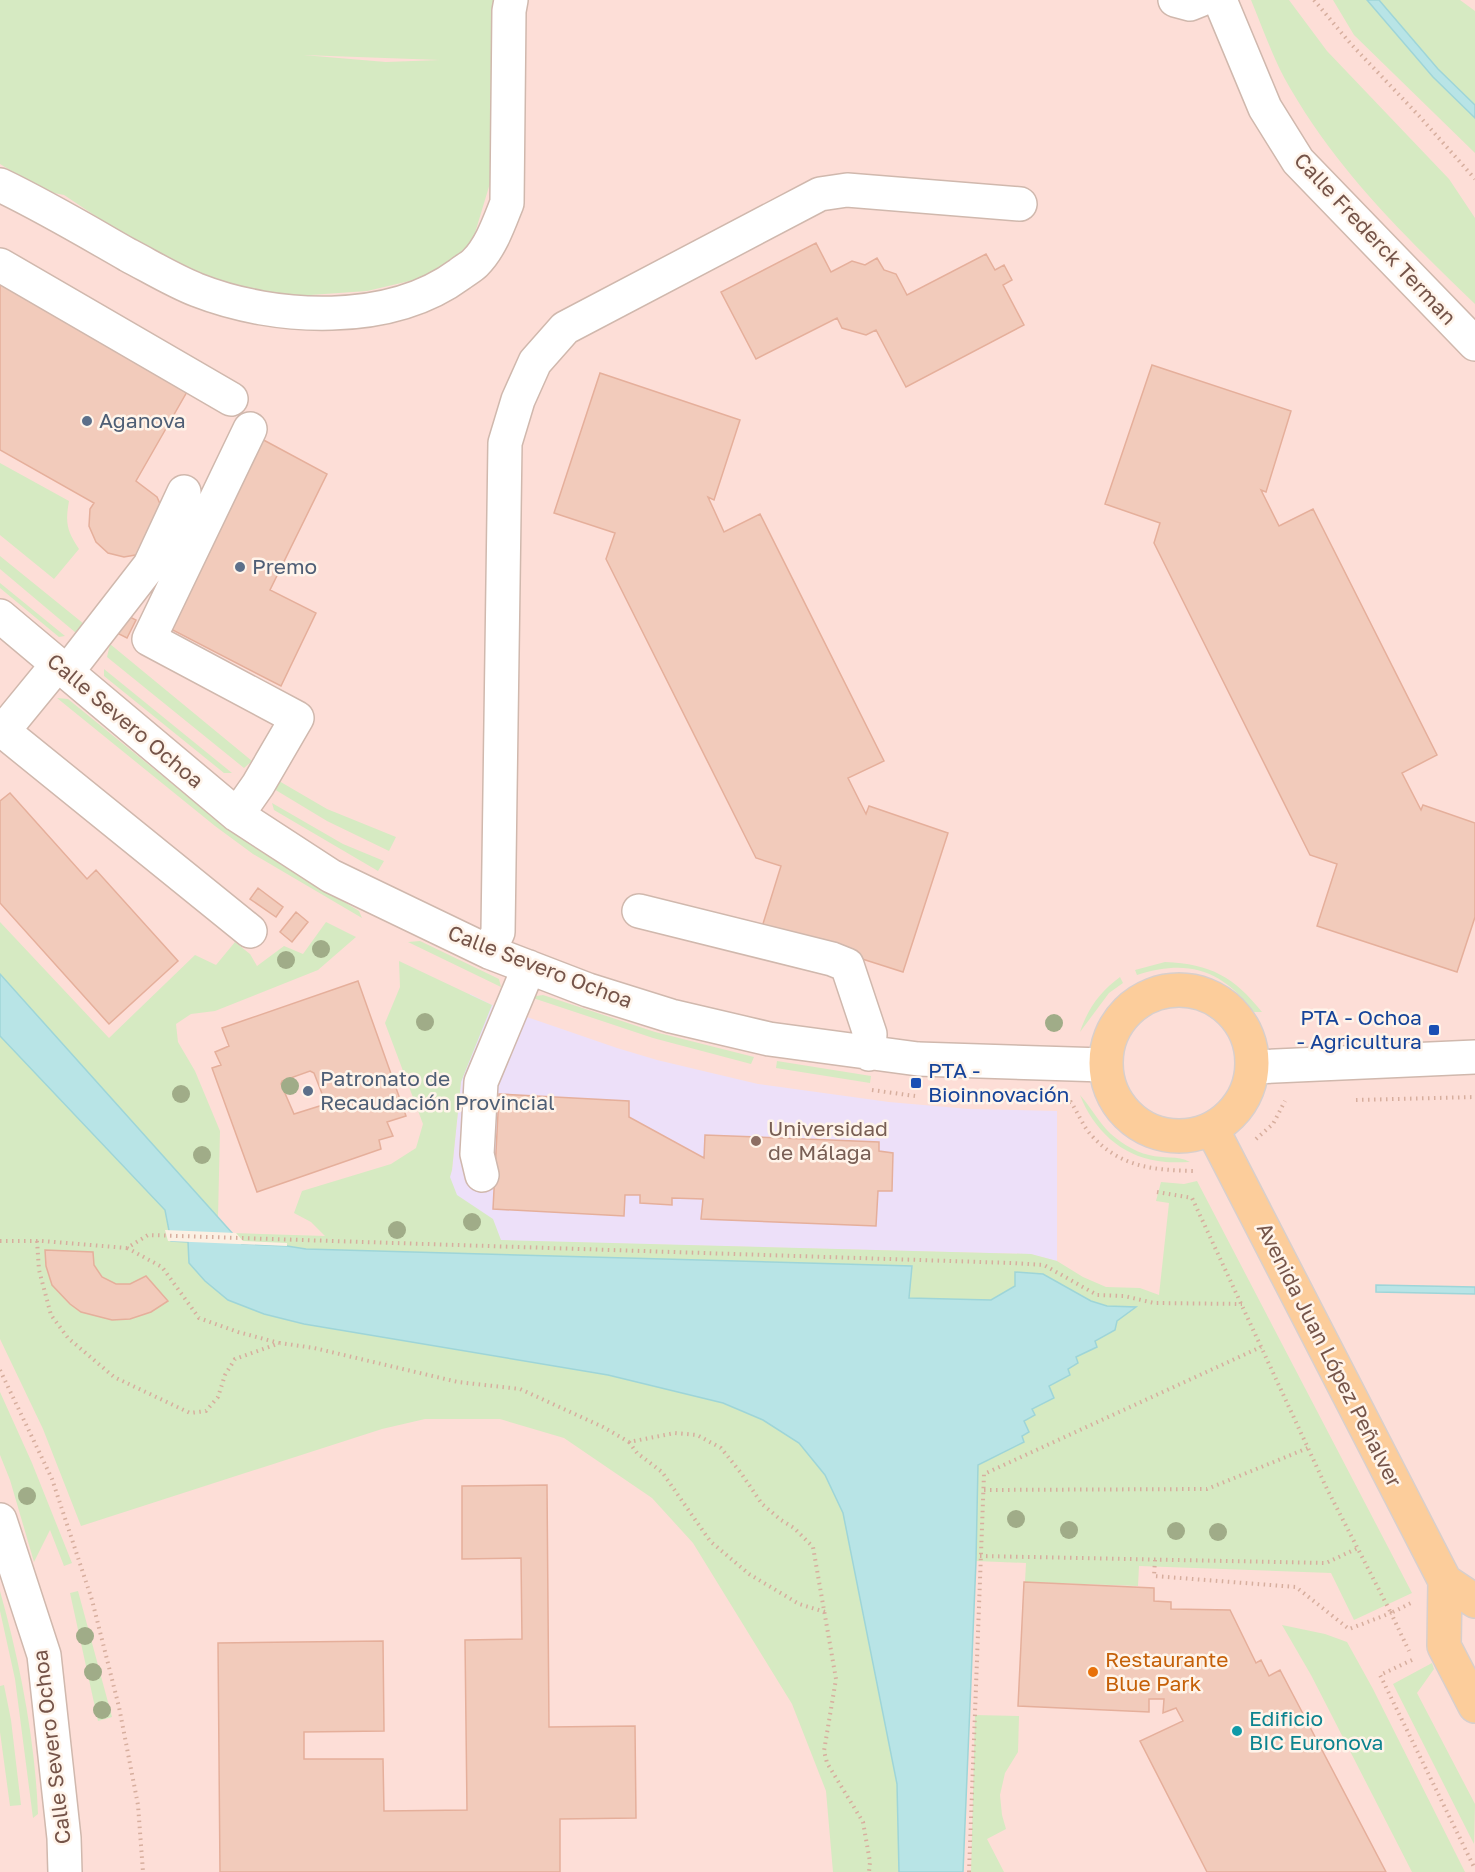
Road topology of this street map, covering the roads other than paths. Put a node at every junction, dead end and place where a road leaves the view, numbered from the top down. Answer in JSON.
{"nodes":[{"id":1,"x":511,"y":0,"type":"edge"},
{"id":2,"x":1175,"y":0,"type":"edge"},
{"id":3,"x":1200,"y":0,"type":"edge"},
{"id":4,"x":1220,"y":0,"type":"edge"},
{"id":5,"x":0,"y":185,"type":"edge"},
{"id":6,"x":1020,"y":204,"type":"dead end"},
{"id":7,"x":0,"y":265,"type":"edge"},
{"id":8,"x":1475,"y":344,"type":"edge"},
{"id":9,"x":231,"y":399,"type":"dead end"},
{"id":10,"x":250,"y":429,"type":"dead end"},
{"id":11,"x":184,"y":492,"type":"dead end"},
{"id":12,"x":2,"y":622,"type":"edge"},
{"id":13,"x":62,"y":668,"type":"junction"},
{"id":14,"x":237,"y":815,"type":"junction"},
{"id":15,"x":639,"y":911,"type":"dead end"},
{"id":16,"x":250,"y":931,"type":"dead end"},
{"id":17,"x":489,"y":952,"type":"junction"},
{"id":18,"x":529,"y":967,"type":"junction"},
{"id":19,"x":869,"y":1054,"type":"junction"},
{"id":20,"x":1475,"y":1057,"type":"edge"},
{"id":21,"x":1104,"y":1065,"type":"junction"},
{"id":22,"x":1253,"y":1066,"type":"junction"},
{"id":23,"x":1212,"y":1129,"type":"junction"},
{"id":24,"x":482,"y":1175,"type":"dead end"},
{"id":25,"x":0,"y":1520,"type":"edge"},
{"id":26,"x":1445,"y":1581,"type":"junction"},
{"id":27,"x":1475,"y":1601,"type":"edge"},
{"id":28,"x":1475,"y":1706,"type":"edge"},
{"id":29,"x":65,"y":1872,"type":"edge"}],
"edges":[{"from":1,"to":5,"type":"street"},
{"from":2,"to":3,"type":"street"},
{"from":4,"to":8,"type":"street","name":"Calle Frederck Terman"},
{"from":6,"to":17,"type":"street"},
{"from":7,"to":9,"type":"street"},
{"from":10,"to":14,"type":"street"},
{"from":11,"to":13,"type":"street"},
{"from":12,"to":13,"type":"street","name":"Calle Severo Ochoa"},
{"from":13,"to":14,"type":"street","name":"Calle Severo Ochoa"},
{"from":13,"to":16,"type":"street"},
{"from":14,"to":17,"type":"street","name":"Calle Severo Ochoa"},
{"from":15,"to":19,"type":"street"},
{"from":17,"to":18,"type":"street","name":"Calle Severo Ochoa"},
{"from":18,"to":19,"type":"street","name":"Calle Severo Ochoa"},
{"from":18,"to":24,"type":"street"},
{"from":19,"to":21,"type":"street","name":"Calle Severo Ochoa"},
{"from":20,"to":22,"type":"street"},
{"from":21,"to":22,"type":"main road"},
{"from":21,"to":23,"type":"main road"},
{"from":22,"to":23,"type":"main road"},
{"from":23,"to":26,"type":"main road","name":"Avenida Juan López Peñalver"},
{"from":25,"to":29,"type":"street","name":"Calle Severo Ochoa"},
{"from":26,"to":27,"type":"main road","name":"Avenida Juan López Peñalver"},
{"from":26,"to":28,"type":"main road","name":"Avenida Juan López Peñalver"}]}
